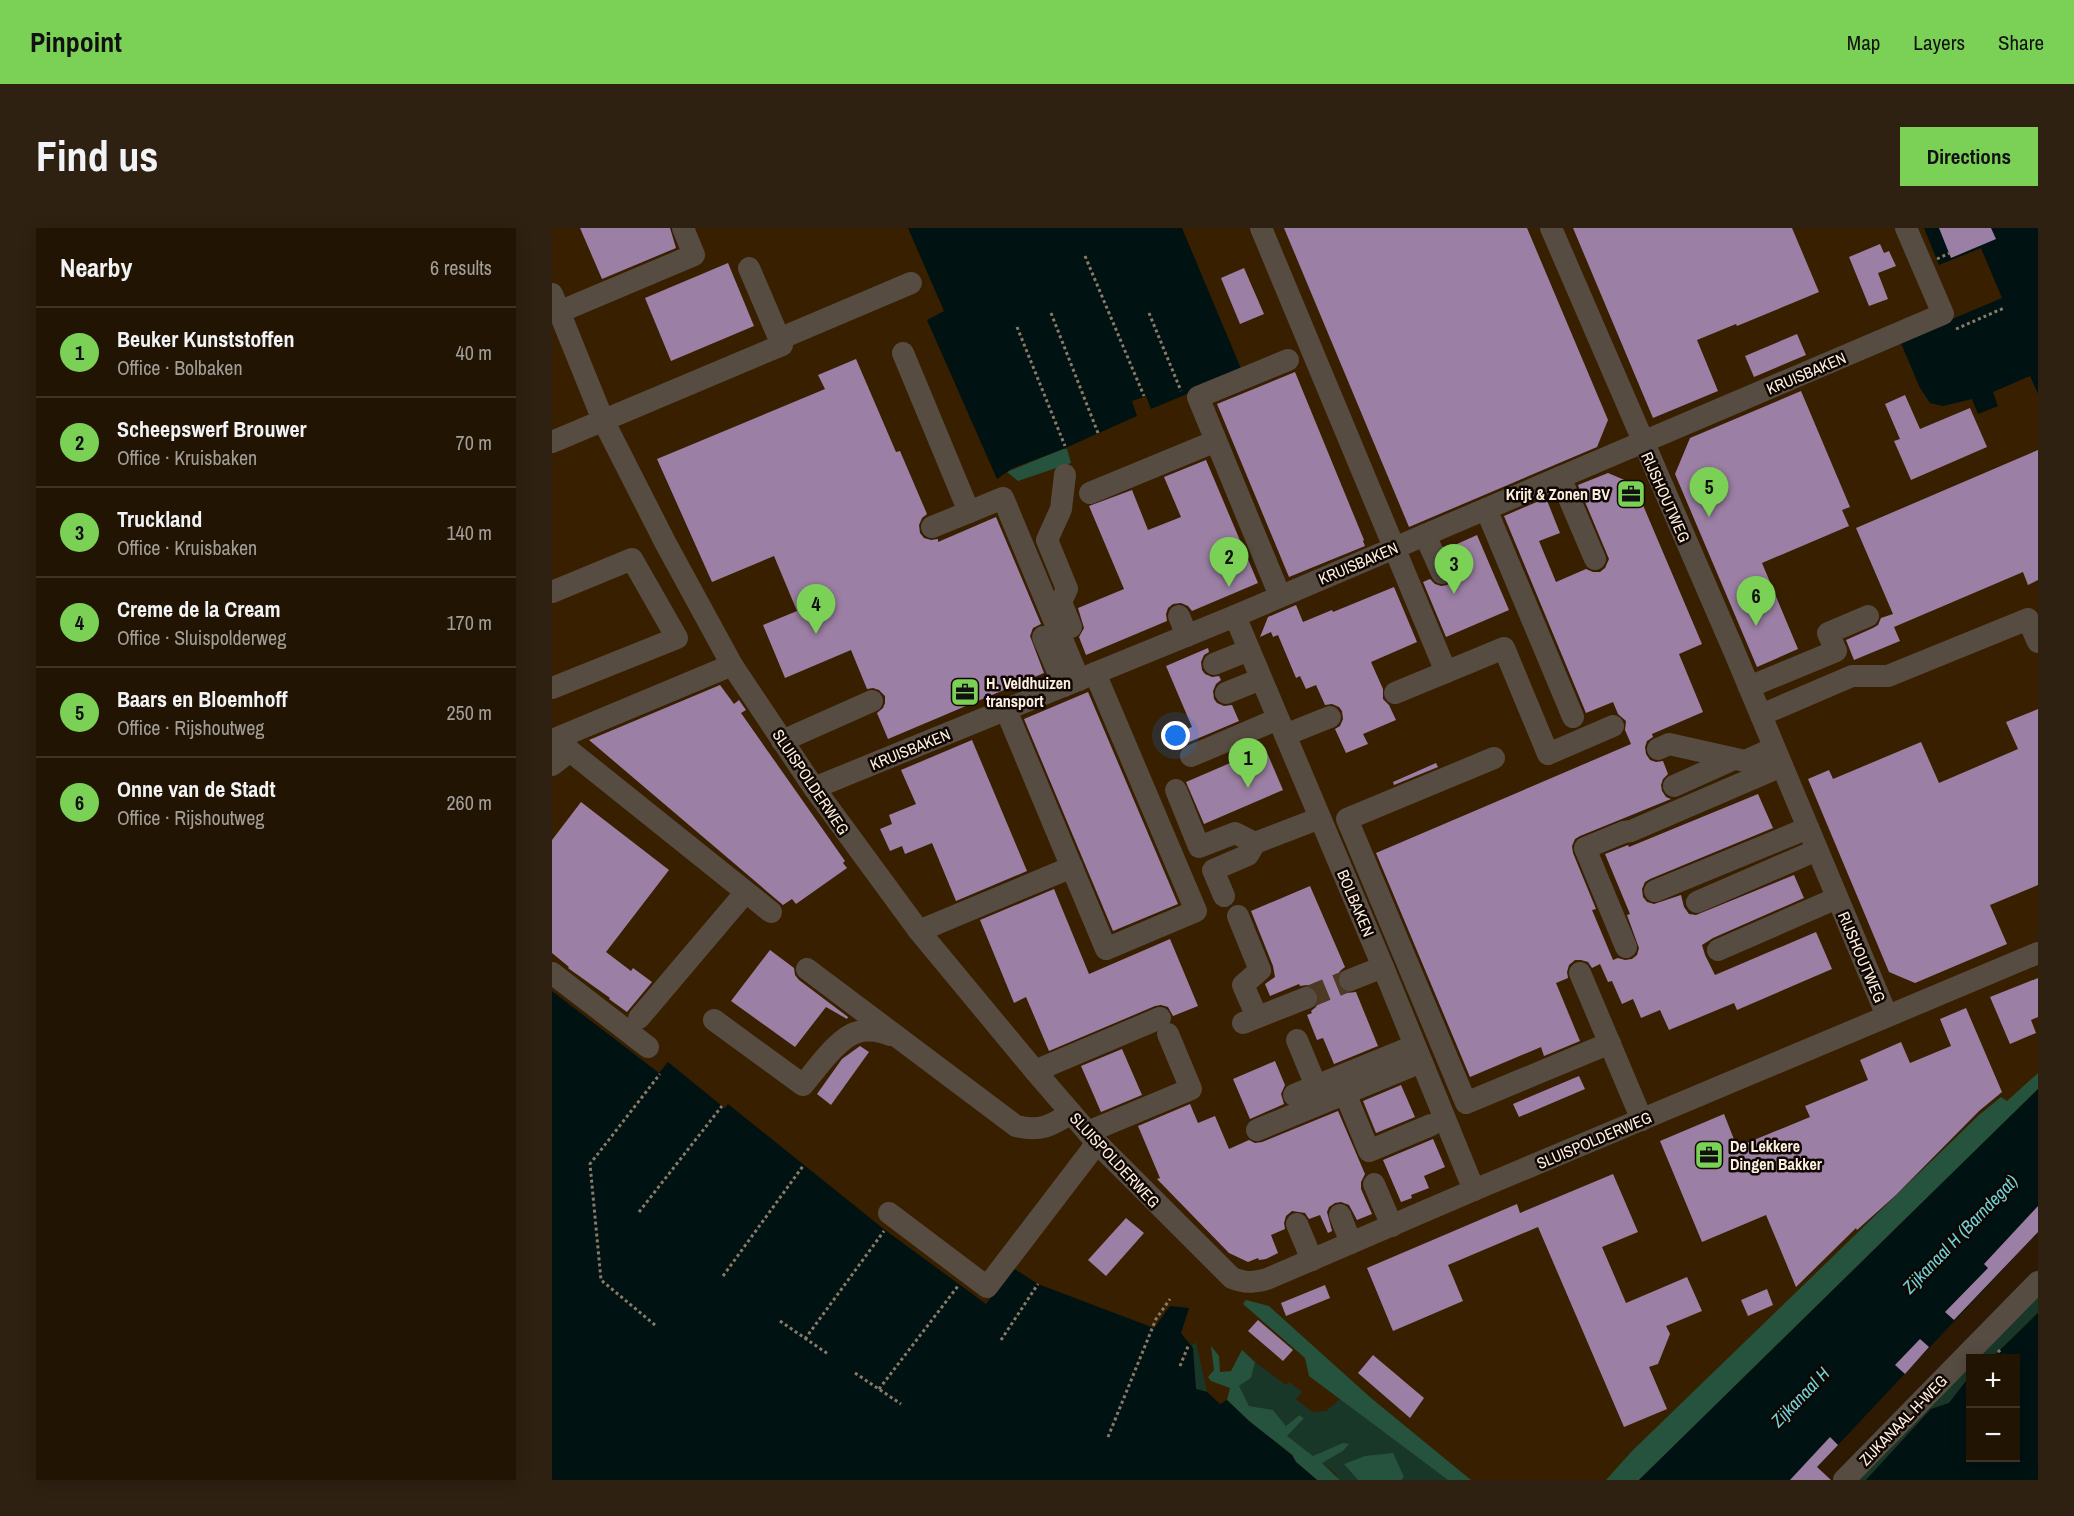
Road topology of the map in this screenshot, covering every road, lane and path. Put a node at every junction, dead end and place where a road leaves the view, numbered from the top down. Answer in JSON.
{"nodes":[{"id":1,"x":683,"y":228,"type":"edge"},
{"id":2,"x":1261,"y":228,"type":"edge"},
{"id":3,"x":1551,"y":228,"type":"edge"},
{"id":4,"x":1906,"y":228,"type":"edge"},
{"id":5,"x":1950,"y":253,"type":"dead end"},
{"id":6,"x":1085,"y":256,"type":"dead end"},
{"id":7,"x":1935,"y":259,"type":"dead end"},
{"id":8,"x":749,"y":268,"type":"dead end"},
{"id":9,"x":911,"y":283,"type":"dead end"},
{"id":10,"x":556,"y":303,"type":"edge"},
{"id":11,"x":1051,"y":313,"type":"dead end"},
{"id":12,"x":1149,"y":313,"type":"dead end"},
{"id":13,"x":1017,"y":327,"type":"dead end"},
{"id":14,"x":779,"y":339,"type":"junction"},
{"id":15,"x":903,"y":353,"type":"dead end"},
{"id":16,"x":1288,"y":360,"type":"dead end"},
{"id":17,"x":1183,"y":395,"type":"dead end"},
{"id":18,"x":1144,"y":396,"type":"dead end"},
{"id":19,"x":603,"y":420,"type":"junction"},
{"id":20,"x":1098,"y":432,"type":"dead end"},
{"id":21,"x":1216,"y":441,"type":"junction"},
{"id":22,"x":552,"y":442,"type":"edge"},
{"id":23,"x":1643,"y":443,"type":"junction"},
{"id":24,"x":1065,"y":446,"type":"dead end"},
{"id":25,"x":1065,"y":476,"type":"dead end"},
{"id":26,"x":1560,"y":477,"type":"junction"},
{"id":27,"x":1090,"y":494,"type":"dead end"},
{"id":28,"x":1486,"y":509,"type":"junction"},
{"id":29,"x":969,"y":512,"type":"junction"},
{"id":30,"x":932,"y":527,"type":"dead end"},
{"id":31,"x":1430,"y":532,"type":"junction"},
{"id":32,"x":1394,"y":548,"type":"junction"},
{"id":33,"x":1595,"y":559,"type":"dead end"},
{"id":34,"x":1447,"y":571,"type":"dead end"},
{"id":35,"x":552,"y":592,"type":"edge"},
{"id":36,"x":1264,"y":596,"type":"junction"},
{"id":37,"x":1235,"y":616,"type":"junction"},
{"id":38,"x":1868,"y":616,"type":"dead end"},
{"id":39,"x":1043,"y":637,"type":"dead end"},
{"id":40,"x":2038,"y":642,"type":"edge"},
{"id":41,"x":1249,"y":650,"type":"junction"},
{"id":42,"x":1214,"y":664,"type":"dead end"},
{"id":43,"x":732,"y":665,"type":"junction"},
{"id":44,"x":1446,"y":672,"type":"junction"},
{"id":45,"x":1082,"y":678,"type":"junction"},
{"id":46,"x":1261,"y":679,"type":"junction"},
{"id":47,"x":1749,"y":687,"type":"junction"},
{"id":48,"x":552,"y":688,"type":"edge"},
{"id":49,"x":1226,"y":693,"type":"dead end"},
{"id":50,"x":1395,"y":693,"type":"dead end"},
{"id":51,"x":872,"y":701,"type":"dead end"},
{"id":52,"x":1006,"y":710,"type":"junction"},
{"id":53,"x":1761,"y":715,"type":"junction"},
{"id":54,"x":1330,"y":717,"type":"dead end"},
{"id":55,"x":1573,"y":717,"type":"dead end"},
{"id":56,"x":1613,"y":726,"type":"dead end"},
{"id":57,"x":1281,"y":727,"type":"junction"},
{"id":58,"x":782,"y":741,"type":"junction"},
{"id":59,"x":1658,"y":749,"type":"dead end"},
{"id":60,"x":570,"y":752,"type":"junction"},
{"id":61,"x":1191,"y":756,"type":"dead end"},
{"id":62,"x":1778,"y":757,"type":"junction"},
{"id":63,"x":1494,"y":758,"type":"dead end"},
{"id":64,"x":1734,"y":759,"type":"junction"},
{"id":65,"x":552,"y":765,"type":"edge"},
{"id":66,"x":1674,"y":786,"type":"dead end"},
{"id":67,"x":814,"y":788,"type":"junction"},
{"id":68,"x":1176,"y":790,"type":"dead end"},
{"id":69,"x":1320,"y":818,"type":"junction"},
{"id":70,"x":1808,"y":828,"type":"junction"},
{"id":71,"x":1255,"y":843,"type":"junction"},
{"id":72,"x":1817,"y":850,"type":"junction"},
{"id":73,"x":1072,"y":867,"type":"junction"},
{"id":74,"x":1655,"y":891,"type":"dead end"},
{"id":75,"x":745,"y":893,"type":"junction"},
{"id":76,"x":1224,"y":896,"type":"dead end"},
{"id":77,"x":1837,"y":898,"type":"junction"},
{"id":78,"x":1696,"y":902,"type":"dead end"},
{"id":79,"x":771,"y":912,"type":"dead end"},
{"id":80,"x":1238,"y":916,"type":"dead end"},
{"id":81,"x":919,"y":931,"type":"junction"},
{"id":82,"x":1626,"y":947,"type":"dead end"},
{"id":83,"x":1718,"y":950,"type":"dead end"},
{"id":84,"x":2038,"y":953,"type":"edge"},
{"id":85,"x":1383,"y":967,"type":"junction"},
{"id":86,"x":807,"y":969,"type":"dead end"},
{"id":87,"x":552,"y":973,"type":"edge"},
{"id":88,"x":1580,"y":973,"type":"dead end"},
{"id":89,"x":1350,"y":980,"type":"tunnel mouth"},
{"id":90,"x":1306,"y":998,"type":"tunnel mouth"},
{"id":91,"x":1887,"y":1016,"type":"junction"},
{"id":92,"x":639,"y":1018,"type":"dead end"},
{"id":93,"x":714,"y":1020,"type":"dead end"},
{"id":94,"x":896,"y":1037,"type":"junction"},
{"id":95,"x":1297,"y":1040,"type":"dead end"},
{"id":96,"x":1610,"y":1043,"type":"junction"},
{"id":97,"x":648,"y":1047,"type":"dead end"},
{"id":98,"x":1418,"y":1054,"type":"junction"},
{"id":99,"x":1035,"y":1071,"type":"junction"},
{"id":100,"x":660,"y":1074,"type":"dead end"},
{"id":101,"x":1316,"y":1086,"type":"junction"},
{"id":102,"x":1345,"y":1094,"type":"junction"},
{"id":103,"x":1294,"y":1095,"type":"dead end"},
{"id":104,"x":722,"y":1106,"type":"dead end"},
{"id":105,"x":1071,"y":1113,"type":"junction"},
{"id":106,"x":1642,"y":1120,"type":"junction"},
{"id":107,"x":1431,"y":1125,"type":"dead end"},
{"id":108,"x":1257,"y":1130,"type":"dead end"},
{"id":109,"x":1092,"y":1137,"type":"junction"},
{"id":110,"x":803,"y":1166,"type":"dead end"},
{"id":111,"x":1374,"y":1184,"type":"dead end"},
{"id":112,"x":1474,"y":1190,"type":"junction"},
{"id":113,"x":639,"y":1212,"type":"dead end"},
{"id":114,"x":1340,"y":1215,"type":"dead end"},
{"id":115,"x":887,"y":1222,"type":"joint"},
{"id":116,"x":1297,"y":1224,"type":"dead end"},
{"id":117,"x":1392,"y":1226,"type":"junction"},
{"id":118,"x":1352,"y":1244,"type":"junction"},
{"id":119,"x":1312,"y":1260,"type":"junction"},
{"id":120,"x":723,"y":1276,"type":"dead end"},
{"id":121,"x":2038,"y":1282,"type":"edge"},
{"id":122,"x":960,"y":1284,"type":"dead end"},
{"id":123,"x":1038,"y":1284,"type":"dead end"},
{"id":124,"x":1170,"y":1299,"type":"dead end"},
{"id":125,"x":780,"y":1321,"type":"dead end"},
{"id":126,"x":655,"y":1325,"type":"dead end"},
{"id":127,"x":806,"y":1339,"type":"junction"},
{"id":128,"x":1001,"y":1340,"type":"dead end"},
{"id":129,"x":1189,"y":1344,"type":"dead end"},
{"id":130,"x":1998,"y":1350,"type":"dead end"},
{"id":131,"x":828,"y":1354,"type":"dead end"},
{"id":132,"x":2001,"y":1354,"type":"edge"},
{"id":133,"x":1180,"y":1366,"type":"dead end"},
{"id":134,"x":855,"y":1373,"type":"dead end"},
{"id":135,"x":879,"y":1389,"type":"junction"},
{"id":136,"x":901,"y":1404,"type":"dead end"},
{"id":137,"x":1108,"y":1437,"type":"dead end"},
{"id":138,"x":1844,"y":1480,"type":"edge"}],
"edges":[{"from":1,"to":10,"type":"street"},
{"from":2,"to":32,"type":"street"},
{"from":3,"to":23,"type":"street","name":"RIJSHOUTWEG"},
{"from":4,"to":23,"type":"street","name":"KRUISBAKEN"},
{"from":5,"to":7,"type":"path"},
{"from":6,"to":18,"type":"path"},
{"from":8,"to":14,"type":"street"},
{"from":9,"to":14,"type":"street"},
{"from":10,"to":19,"type":"street","name":"SLUISPOLDERWEG"},
{"from":11,"to":20,"type":"path"},
{"from":12,"to":17,"type":"path"},
{"from":13,"to":24,"type":"path"},
{"from":14,"to":19,"type":"street"},
{"from":15,"to":29,"type":"street"},
{"from":16,"to":21,"type":"street"},
{"from":19,"to":22,"type":"street"},
{"from":19,"to":43,"type":"street","name":"SLUISPOLDERWEG"},
{"from":21,"to":27,"type":"street"},
{"from":21,"to":36,"type":"street"},
{"from":23,"to":26,"type":"street","name":"KRUISBAKEN"},
{"from":23,"to":47,"type":"street","name":"RIJSHOUTWEG"},
{"from":25,"to":45,"type":"street"},
{"from":26,"to":28,"type":"street","name":"KRUISBAKEN"},
{"from":26,"to":33,"type":"street"},
{"from":28,"to":31,"type":"street","name":"KRUISBAKEN"},
{"from":28,"to":55,"type":"street"},
{"from":29,"to":30,"type":"street"},
{"from":29,"to":45,"type":"street"},
{"from":31,"to":32,"type":"street","name":"KRUISBAKEN"},
{"from":31,"to":34,"type":"street"},
{"from":32,"to":36,"type":"street","name":"KRUISBAKEN"},
{"from":32,"to":44,"type":"street"},
{"from":35,"to":48,"type":"street"},
{"from":36,"to":37,"type":"street","name":"KRUISBAKEN"},
{"from":37,"to":41,"type":"street","name":"BOLBAKEN"},
{"from":37,"to":45,"type":"street","name":"KRUISBAKEN"},
{"from":38,"to":47,"type":"street"},
{"from":39,"to":45,"type":"street"},
{"from":40,"to":53,"type":"street"},
{"from":41,"to":42,"type":"street"},
{"from":41,"to":46,"type":"street","name":"BOLBAKEN"},
{"from":43,"to":58,"type":"street","name":"SLUISPOLDERWEG"},
{"from":43,"to":60,"type":"street"},
{"from":44,"to":50,"type":"street"},
{"from":44,"to":56,"type":"street"},
{"from":45,"to":52,"type":"street","name":"KRUISBAKEN"},
{"from":45,"to":73,"type":"street"},
{"from":46,"to":49,"type":"street"},
{"from":46,"to":57,"type":"street","name":"BOLBAKEN"},
{"from":47,"to":53,"type":"street","name":"RIJSHOUTWEG"},
{"from":51,"to":58,"type":"street"},
{"from":52,"to":67,"type":"street","name":"KRUISBAKEN"},
{"from":52,"to":73,"type":"street"},
{"from":53,"to":62,"type":"street","name":"RIJSHOUTWEG"},
{"from":54,"to":57,"type":"street"},
{"from":57,"to":61,"type":"street"},
{"from":57,"to":69,"type":"street","name":"BOLBAKEN"},
{"from":58,"to":67,"type":"street","name":"SLUISPOLDERWEG"},
{"from":59,"to":64,"type":"street"},
{"from":60,"to":65,"type":"street"},
{"from":60,"to":75,"type":"street"},
{"from":62,"to":64,"type":"street"},
{"from":62,"to":70,"type":"street","name":"RIJSHOUTWEG"},
{"from":62,"to":82,"type":"street"},
{"from":63,"to":96,"type":"street"},
{"from":64,"to":66,"type":"street"},
{"from":67,"to":81,"type":"street","name":"SLUISPOLDERWEG"},
{"from":68,"to":71,"type":"street"},
{"from":69,"to":71,"type":"street"},
{"from":69,"to":85,"type":"street","name":"BOLBAKEN"},
{"from":70,"to":72,"type":"street","name":"RIJSHOUTWEG"},
{"from":70,"to":74,"type":"street"},
{"from":71,"to":76,"type":"street"},
{"from":72,"to":77,"type":"street","name":"RIJSHOUTWEG"},
{"from":72,"to":78,"type":"street"},
{"from":73,"to":81,"type":"street"},
{"from":75,"to":79,"type":"street"},
{"from":75,"to":92,"type":"street"},
{"from":77,"to":83,"type":"street","name":"RIJSHOUTWEG"},
{"from":77,"to":91,"type":"street","name":"RIJSHOUTWEG"},
{"from":80,"to":90,"type":"street"},
{"from":81,"to":99,"type":"street","name":"SLUISPOLDERWEG"},
{"from":84,"to":91,"type":"street","name":"SLUISPOLDERWEG"},
{"from":85,"to":89,"type":"street"},
{"from":85,"to":98,"type":"street","name":"BOLBAKEN"},
{"from":86,"to":94,"type":"street"},
{"from":87,"to":97,"type":"street"},
{"from":88,"to":96,"type":"street"},
{"from":91,"to":106,"type":"street","name":"SLUISPOLDERWEG"},
{"from":93,"to":94,"type":"street"},
{"from":94,"to":105,"type":"street"},
{"from":95,"to":101,"type":"street"},
{"from":96,"to":106,"type":"street"},
{"from":98,"to":101,"type":"street"},
{"from":98,"to":102,"type":"street"},
{"from":98,"to":112,"type":"street","name":"BOLBAKEN"},
{"from":99,"to":105,"type":"street","name":"SLUISPOLDERWEG"},
{"from":99,"to":109,"type":"street"},
{"from":100,"to":126,"type":"path"},
{"from":101,"to":103,"type":"street"},
{"from":102,"to":107,"type":"street"},
{"from":102,"to":108,"type":"street"},
{"from":104,"to":113,"type":"path"},
{"from":105,"to":109,"type":"street","name":"SLUISPOLDERWEG"},
{"from":106,"to":112,"type":"street","name":"SLUISPOLDERWEG"},
{"from":109,"to":115,"type":"street"},
{"from":109,"to":119,"type":"street","name":"SLUISPOLDERWEG"},
{"from":110,"to":120,"type":"path"},
{"from":111,"to":117,"type":"street"},
{"from":112,"to":117,"type":"street","name":"SLUISPOLDERWEG"},
{"from":114,"to":118,"type":"street"},
{"from":115,"to":127,"type":"path"},
{"from":116,"to":119,"type":"street"},
{"from":117,"to":118,"type":"street","name":"SLUISPOLDERWEG"},
{"from":118,"to":119,"type":"street","name":"SLUISPOLDERWEG"},
{"from":121,"to":138,"type":"street","name":"ZIJKANAAL H-WEG"},
{"from":122,"to":135,"type":"path"},
{"from":123,"to":128,"type":"path"},
{"from":124,"to":137,"type":"path"},
{"from":125,"to":127,"type":"path"},
{"from":127,"to":131,"type":"path"},
{"from":129,"to":133,"type":"path"},
{"from":130,"to":132,"type":"path"},
{"from":134,"to":135,"type":"path"},
{"from":135,"to":136,"type":"path"}]}
